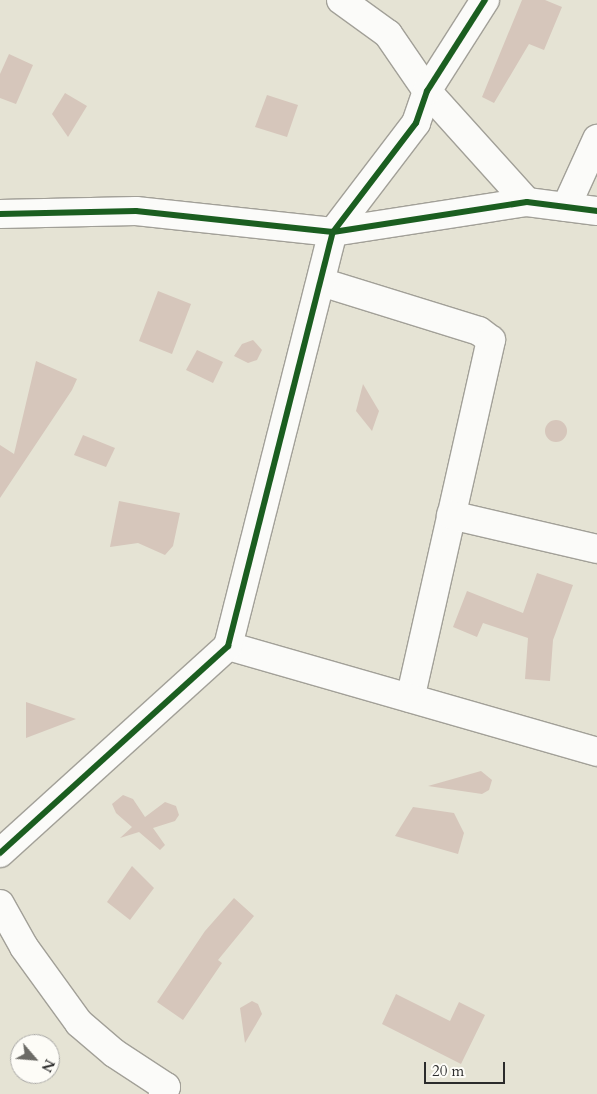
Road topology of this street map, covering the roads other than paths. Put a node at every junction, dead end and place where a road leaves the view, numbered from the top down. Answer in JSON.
{"nodes":[{"id":1,"x":341,"y":0,"type":"edge"},
{"id":2,"x":485,"y":0,"type":"edge"},
{"id":3,"x":427,"y":91,"type":"junction"},
{"id":4,"x":597,"y":139,"type":"edge"},
{"id":5,"x":527,"y":202,"type":"junction"},
{"id":6,"x":566,"y":206,"type":"junction"},
{"id":7,"x":597,"y":211,"type":"edge"},
{"id":8,"x":0,"y":214,"type":"edge"},
{"id":9,"x":333,"y":232,"type":"junction"},
{"id":10,"x":320,"y":282,"type":"junction"},
{"id":11,"x":451,"y":515,"type":"junction"},
{"id":12,"x":597,"y":549,"type":"edge"},
{"id":13,"x":228,"y":646,"type":"junction"},
{"id":14,"x":410,"y":698,"type":"junction"},
{"id":15,"x":596,"y":747,"type":"edge"},
{"id":16,"x":0,"y":853,"type":"edge"},
{"id":17,"x":0,"y":904,"type":"edge"},
{"id":18,"x":170,"y":1092,"type":"edge"}],
"edges":[{"from":1,"to":3,"type":"street"},
{"from":2,"to":3,"type":"street"},
{"from":3,"to":5,"type":"street"},
{"from":3,"to":9,"type":"street"},
{"from":4,"to":6,"type":"street"},
{"from":5,"to":6,"type":"street"},
{"from":5,"to":9,"type":"street"},
{"from":6,"to":7,"type":"street"},
{"from":8,"to":9,"type":"street"},
{"from":9,"to":10,"type":"street"},
{"from":10,"to":11,"type":"street"},
{"from":10,"to":13,"type":"street"},
{"from":11,"to":12,"type":"street"},
{"from":11,"to":14,"type":"street"},
{"from":13,"to":14,"type":"street"},
{"from":13,"to":16,"type":"street"},
{"from":14,"to":15,"type":"street"},
{"from":17,"to":18,"type":"street"}]}
